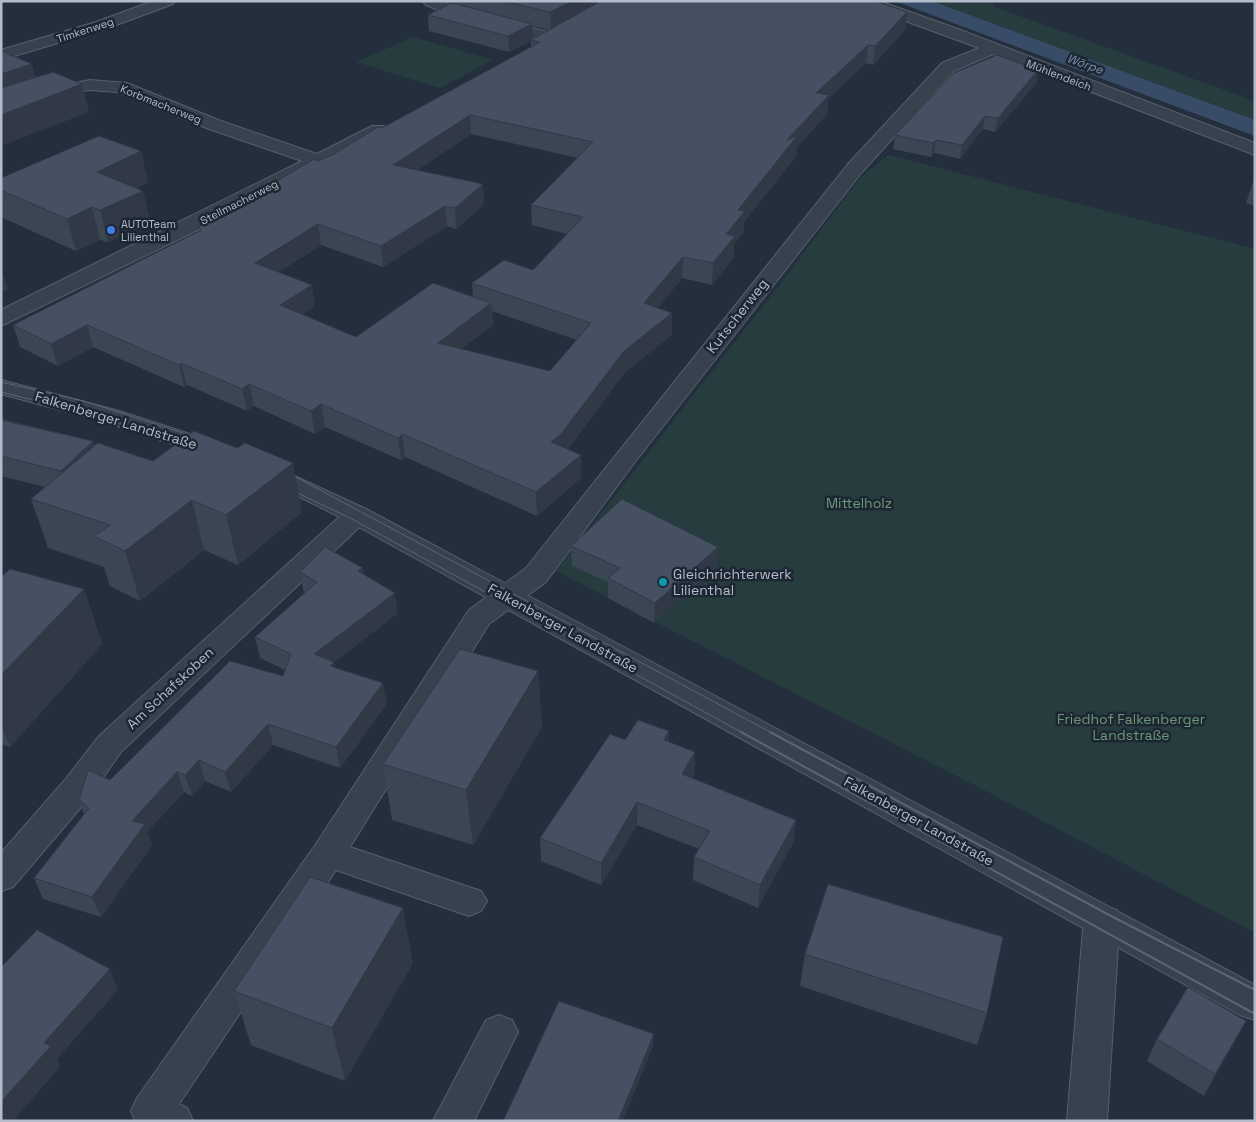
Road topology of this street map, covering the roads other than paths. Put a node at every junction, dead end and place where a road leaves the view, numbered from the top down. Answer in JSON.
{"nodes":[{"id":1,"x":168,"y":1,"type":"edge"},
{"id":2,"x":864,"y":1,"type":"edge"},
{"id":3,"x":431,"y":2,"type":"edge"},
{"id":4,"x":991,"y":49,"type":"junction"},
{"id":5,"x":532,"y":50,"type":"edge"},
{"id":6,"x":1,"y":55,"type":"edge"},
{"id":7,"x":1,"y":112,"type":"edge"},
{"id":8,"x":398,"y":119,"type":"edge"},
{"id":9,"x":1255,"y":150,"type":"edge"},
{"id":10,"x":319,"y":161,"type":"junction"},
{"id":11,"x":1,"y":319,"type":"edge"},
{"id":12,"x":1,"y":387,"type":"edge"},
{"id":13,"x":356,"y":515,"type":"junction"},
{"id":14,"x":503,"y":599,"type":"junction"},
{"id":15,"x":328,"y":854,"type":"junction"},
{"id":16,"x":1,"y":877,"type":"edge"},
{"id":17,"x":469,"y":901,"type":"dead end"},
{"id":18,"x":1104,"y":922,"type":"junction"},
{"id":19,"x":1255,"y":1004,"type":"edge"},
{"id":20,"x":499,"y":1032,"type":"dead end"},
{"id":21,"x":173,"y":1121,"type":"edge"},
{"id":22,"x":453,"y":1121,"type":"edge"},
{"id":23,"x":1087,"y":1121,"type":"edge"}],
"edges":[{"from":1,"to":6,"type":"street","name":"Timkenweg"},
{"from":2,"to":4,"type":"street","name":"Mühlendeich"},
{"from":3,"to":5,"type":"street"},
{"from":4,"to":9,"type":"street","name":"Mühlendeich"},
{"from":4,"to":14,"type":"street","name":"Kutscherweg"},
{"from":7,"to":10,"type":"street","name":"Korbmacherweg"},
{"from":8,"to":10,"type":"street","name":"Stellmacherweg"},
{"from":10,"to":11,"type":"street","name":"Stellmacherweg"},
{"from":12,"to":13,"type":"street","name":"Falkenberger Landstraße"},
{"from":13,"to":14,"type":"street","name":"Falkenberger Landstraße"},
{"from":13,"to":16,"type":"street","name":"Am Schafskoben"},
{"from":14,"to":15,"type":"street","name":"Falkenberger Landstraße"},
{"from":14,"to":18,"type":"street","name":"Falkenberger Landstraße"},
{"from":15,"to":17,"type":"street"},
{"from":15,"to":21,"type":"street","name":"Falkenberger Landstraße"},
{"from":18,"to":19,"type":"street","name":"Falkenberger Landstraße"},
{"from":18,"to":23,"type":"street"},
{"from":20,"to":22,"type":"street"}]}
